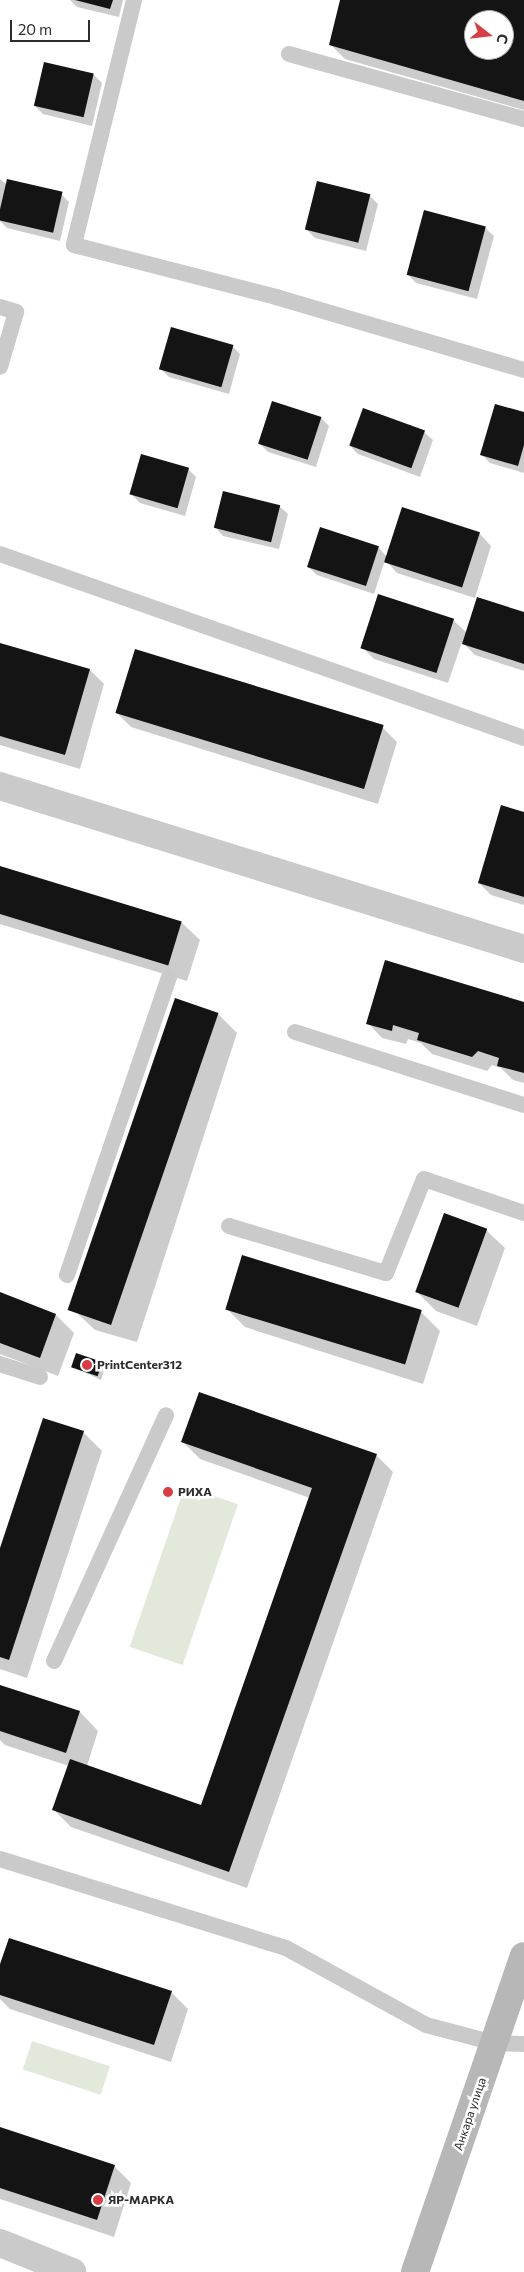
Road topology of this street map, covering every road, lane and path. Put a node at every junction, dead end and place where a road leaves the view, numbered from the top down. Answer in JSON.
{"nodes":[{"id":1,"x":134,"y":0,"type":"edge"},
{"id":2,"x":289,"y":54,"type":"dead end"},
{"id":3,"x":524,"y":120,"type":"edge"},
{"id":4,"x":0,"y":307,"type":"edge"},
{"id":5,"x":0,"y":367,"type":"edge"},
{"id":6,"x":524,"y":370,"type":"edge"},
{"id":7,"x":0,"y":554,"type":"edge"},
{"id":8,"x":524,"y":738,"type":"edge"},
{"id":9,"x":0,"y":786,"type":"edge"},
{"id":10,"x":524,"y":949,"type":"edge"},
{"id":11,"x":169,"y":977,"type":"dead end"},
{"id":12,"x":295,"y":1032,"type":"dead end"},
{"id":13,"x":524,"y":1105,"type":"edge"},
{"id":14,"x":524,"y":1213,"type":"edge"},
{"id":15,"x":229,"y":1226,"type":"dead end"},
{"id":16,"x":67,"y":1274,"type":"dead end"},
{"id":17,"x":0,"y":1364,"type":"edge"},
{"id":18,"x":40,"y":1377,"type":"dead end"},
{"id":19,"x":166,"y":1414,"type":"dead end"},
{"id":20,"x":54,"y":1661,"type":"dead end"},
{"id":21,"x":0,"y":1859,"type":"edge"},
{"id":22,"x":524,"y":1956,"type":"edge"},
{"id":23,"x":494,"y":2043,"type":"junction"},
{"id":24,"x":524,"y":2044,"type":"edge"},
{"id":25,"x":0,"y":2243,"type":"edge"},
{"id":26,"x":72,"y":2272,"type":"edge"},
{"id":27,"x":415,"y":2272,"type":"edge"}],
"edges":[{"from":1,"to":6,"type":"lane"},
{"from":2,"to":3,"type":"lane"},
{"from":4,"to":5,"type":"lane"},
{"from":7,"to":8,"type":"lane"},
{"from":9,"to":10,"type":"street"},
{"from":11,"to":16,"type":"lane"},
{"from":12,"to":13,"type":"lane"},
{"from":14,"to":15,"type":"lane"},
{"from":17,"to":18,"type":"lane"},
{"from":19,"to":20,"type":"lane"},
{"from":21,"to":23,"type":"lane"},
{"from":22,"to":23,"type":"main road","name":"Анкара улица"},
{"from":23,"to":24,"type":"lane"},
{"from":23,"to":27,"type":"main road","name":"Анкара улица"},
{"from":25,"to":26,"type":"street"}]}
